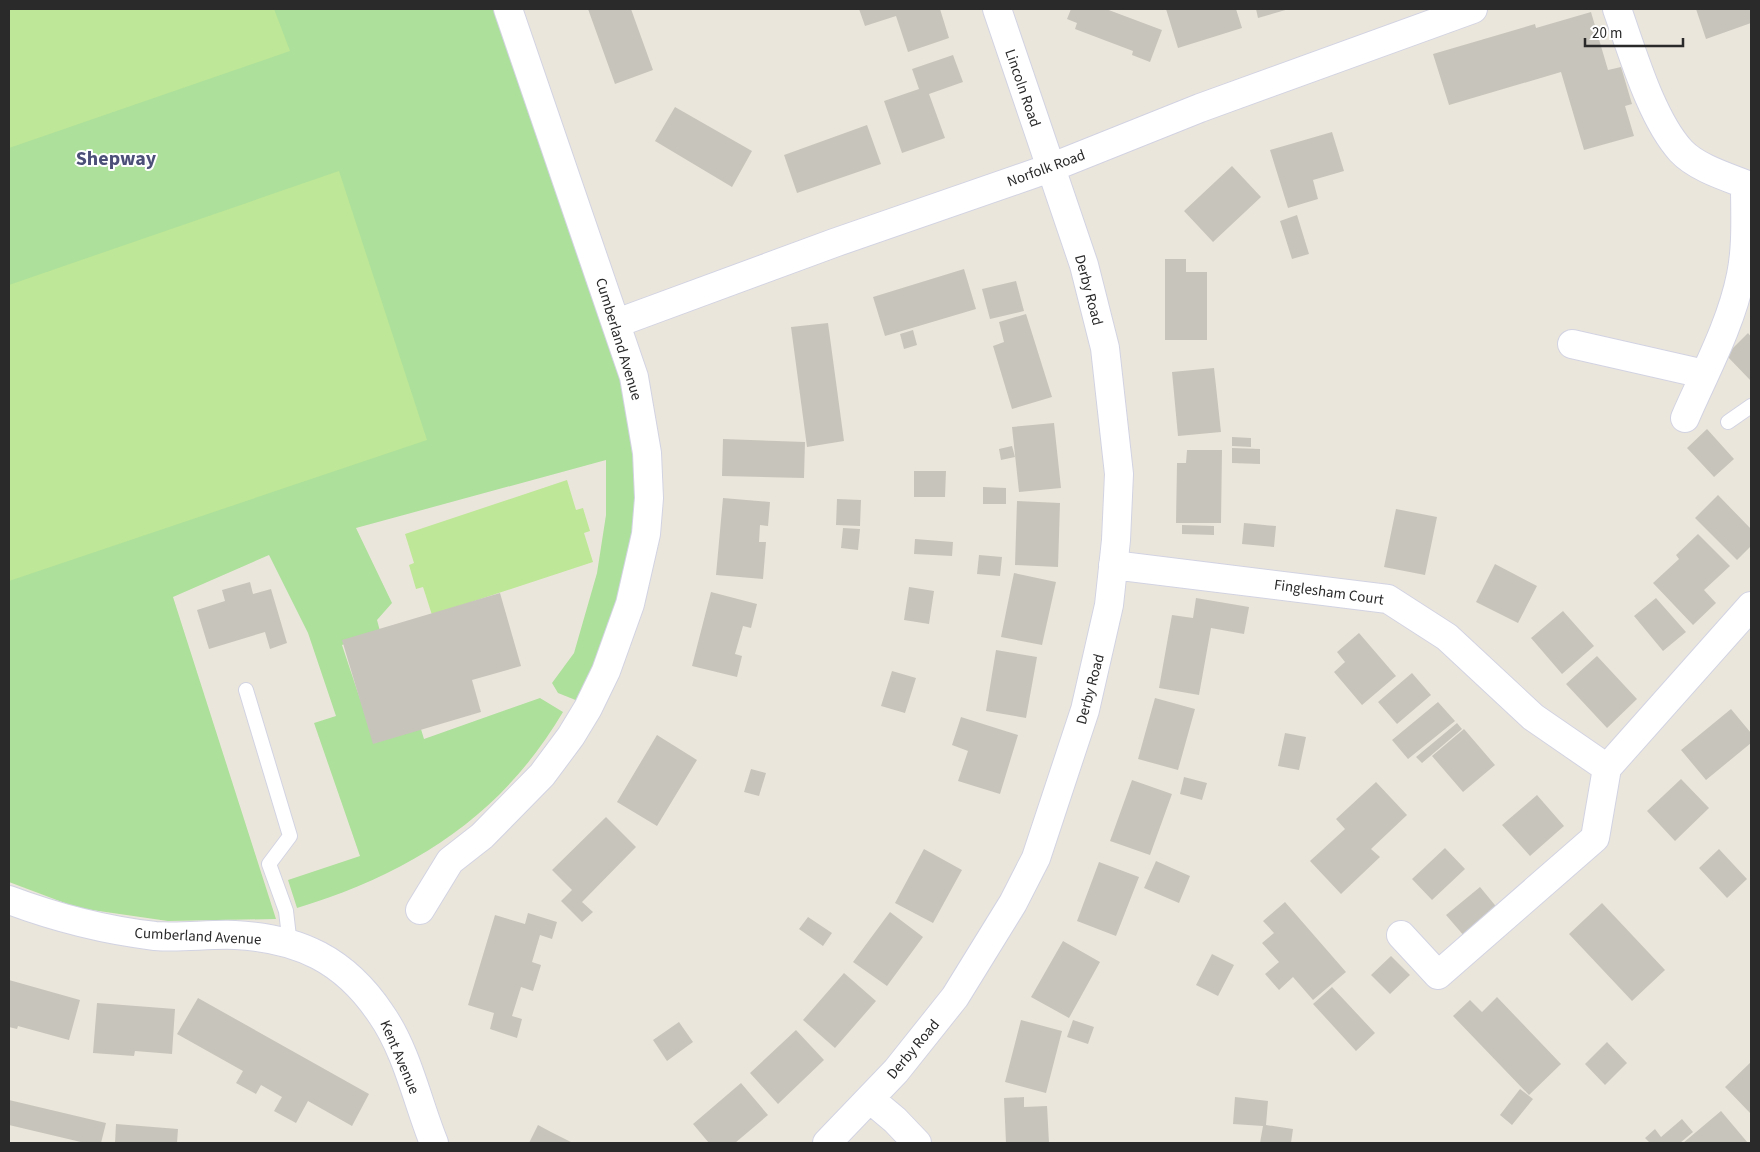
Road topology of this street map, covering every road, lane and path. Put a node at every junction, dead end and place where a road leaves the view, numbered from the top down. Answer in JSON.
{"nodes":[{"id":1,"x":508,"y":9,"type":"edge"},
{"id":2,"x":997,"y":9,"type":"edge"},
{"id":3,"x":1473,"y":9,"type":"edge"},
{"id":4,"x":1617,"y":9,"type":"edge"},
{"id":5,"x":1050,"y":168,"type":"junction"},
{"id":6,"x":1748,"y":184,"type":"edge"},
{"id":7,"x":617,"y":323,"type":"junction"},
{"id":8,"x":1572,"y":344,"type":"dead end"},
{"id":9,"x":1704,"y":374,"type":"junction"},
{"id":10,"x":1751,"y":406,"type":"edge"},
{"id":11,"x":1685,"y":418,"type":"dead end"},
{"id":12,"x":1728,"y":422,"type":"dead end"},
{"id":13,"x":1113,"y":565,"type":"junction"},
{"id":14,"x":1751,"y":606,"type":"edge"},
{"id":15,"x":246,"y":690,"type":"dead end"},
{"id":16,"x":1607,"y":768,"type":"junction"},
{"id":17,"x":9,"y":900,"type":"edge"},
{"id":18,"x":420,"y":910,"type":"dead end"},
{"id":19,"x":1401,"y":935,"type":"dead end"},
{"id":20,"x":290,"y":945,"type":"junction"},
{"id":21,"x":352,"y":978,"type":"joint"},
{"id":22,"x":870,"y":1099,"type":"junction"},
{"id":23,"x":434,"y":1143,"type":"edge"},
{"id":24,"x":827,"y":1143,"type":"edge"},
{"id":25,"x":918,"y":1143,"type":"edge"}],
"edges":[{"from":1,"to":7,"type":"street","name":"Cumberland Avenue"},
{"from":2,"to":5,"type":"street","name":"Lincoln Road"},
{"from":3,"to":5,"type":"street","name":"Norfolk Road"},
{"from":4,"to":6,"type":"street"},
{"from":5,"to":7,"type":"street","name":"Norfolk Road"},
{"from":5,"to":13,"type":"street","name":"Derby Road"},
{"from":6,"to":9,"type":"street"},
{"from":7,"to":18,"type":"street","name":"Cumberland Avenue"},
{"from":8,"to":9,"type":"street"},
{"from":9,"to":11,"type":"street"},
{"from":10,"to":12,"type":"lane"},
{"from":13,"to":16,"type":"street","name":"Finglesham Court"},
{"from":13,"to":22,"type":"street","name":"Derby Road"},
{"from":14,"to":16,"type":"street"},
{"from":15,"to":20,"type":"lane"},
{"from":16,"to":19,"type":"street"},
{"from":17,"to":20,"type":"street","name":"Cumberland Avenue"},
{"from":20,"to":21,"type":"street","name":"Cumberland Avenue"},
{"from":21,"to":23,"type":"street","name":"Kent Avenue"},
{"from":22,"to":24,"type":"street","name":"Derby Road"},
{"from":22,"to":25,"type":"street"}]}
